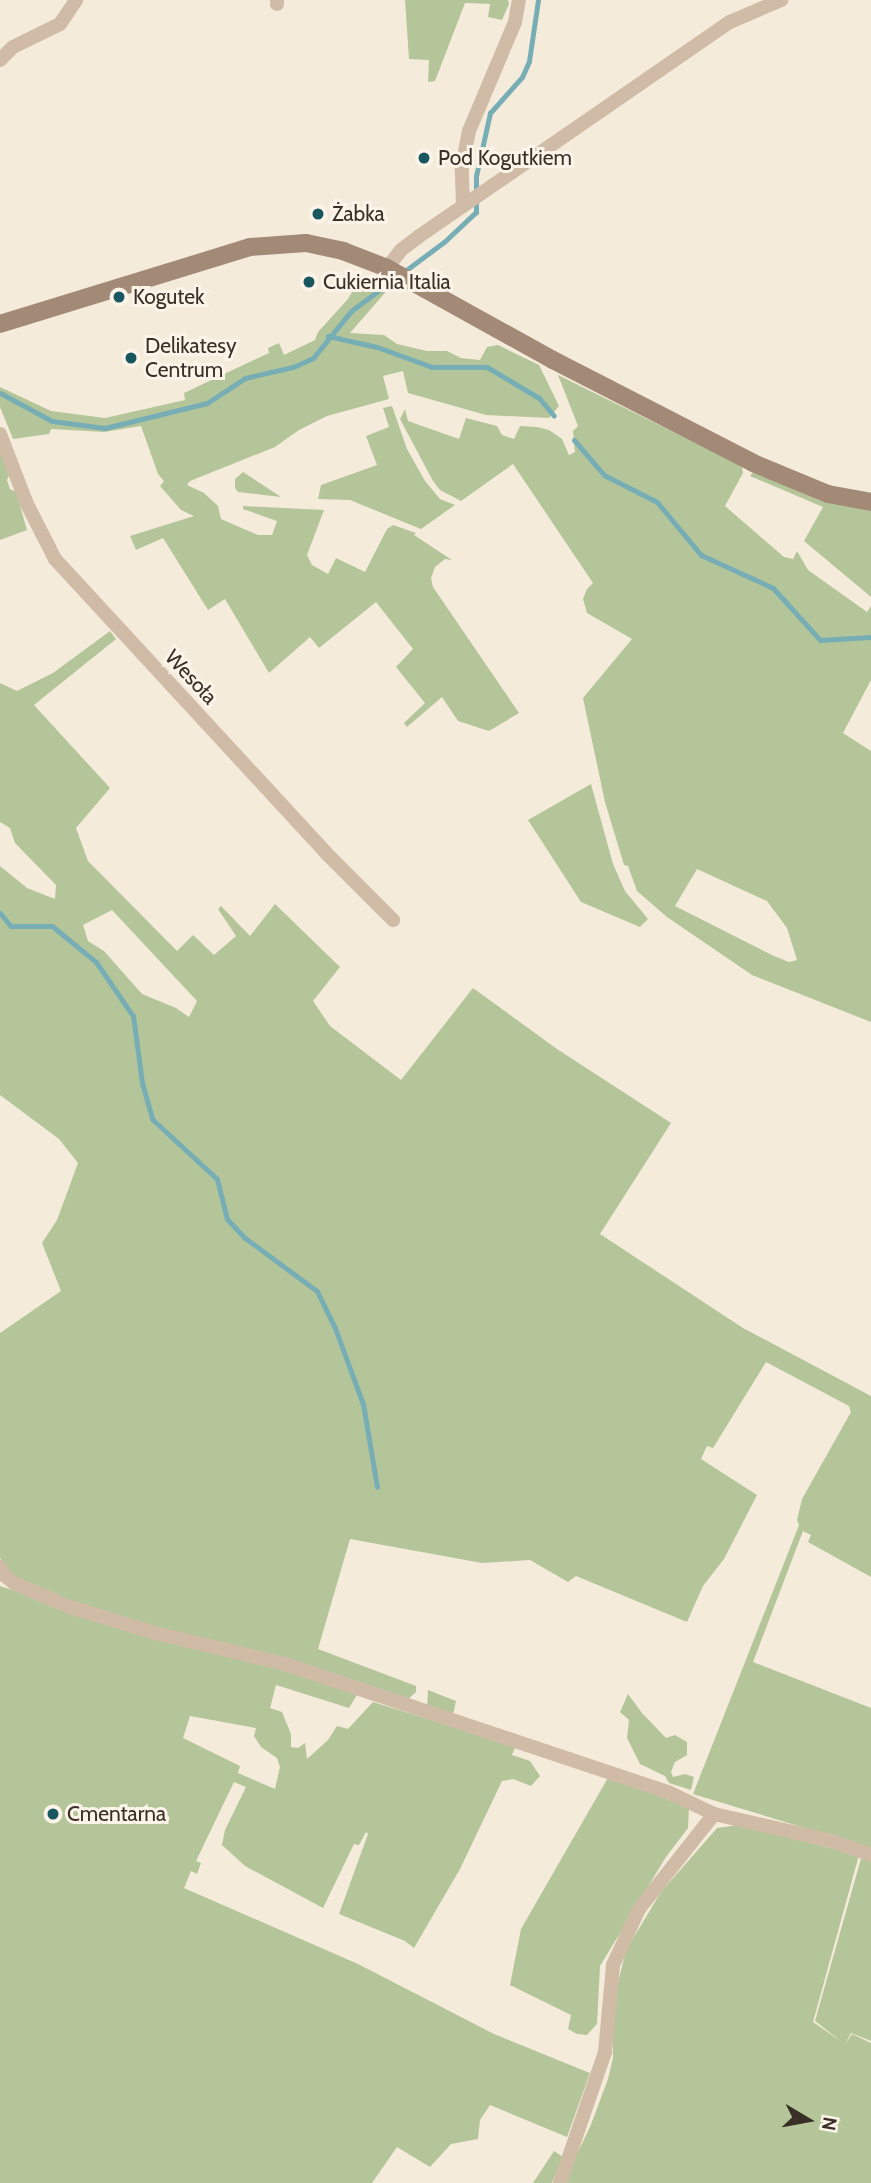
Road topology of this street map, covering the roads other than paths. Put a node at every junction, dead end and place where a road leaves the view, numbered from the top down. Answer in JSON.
{"nodes":[{"id":1,"x":76,"y":0,"type":"edge"},
{"id":2,"x":519,"y":0,"type":"edge"},
{"id":3,"x":781,"y":0,"type":"edge"},
{"id":4,"x":0,"y":60,"type":"edge"},
{"id":5,"x":467,"y":202,"type":"junction"},
{"id":6,"x":388,"y":269,"type":"junction"},
{"id":7,"x":0,"y":324,"type":"edge"},
{"id":8,"x":0,"y":434,"type":"edge"},
{"id":9,"x":871,"y":502,"type":"edge"},
{"id":10,"x":393,"y":920,"type":"dead end"},
{"id":11,"x":2,"y":1571,"type":"edge"},
{"id":12,"x":714,"y":1814,"type":"junction"},
{"id":13,"x":871,"y":1855,"type":"edge"},
{"id":14,"x":560,"y":2183,"type":"edge"}],
"edges":[{"from":1,"to":4,"type":"street"},
{"from":2,"to":5,"type":"street"},
{"from":3,"to":5,"type":"street"},
{"from":5,"to":6,"type":"street"},
{"from":6,"to":7,"type":"main road"},
{"from":6,"to":9,"type":"main road"},
{"from":8,"to":10,"type":"street","name":"Wesoła"},
{"from":11,"to":12,"type":"street"},
{"from":12,"to":13,"type":"street"},
{"from":12,"to":14,"type":"street"}]}
